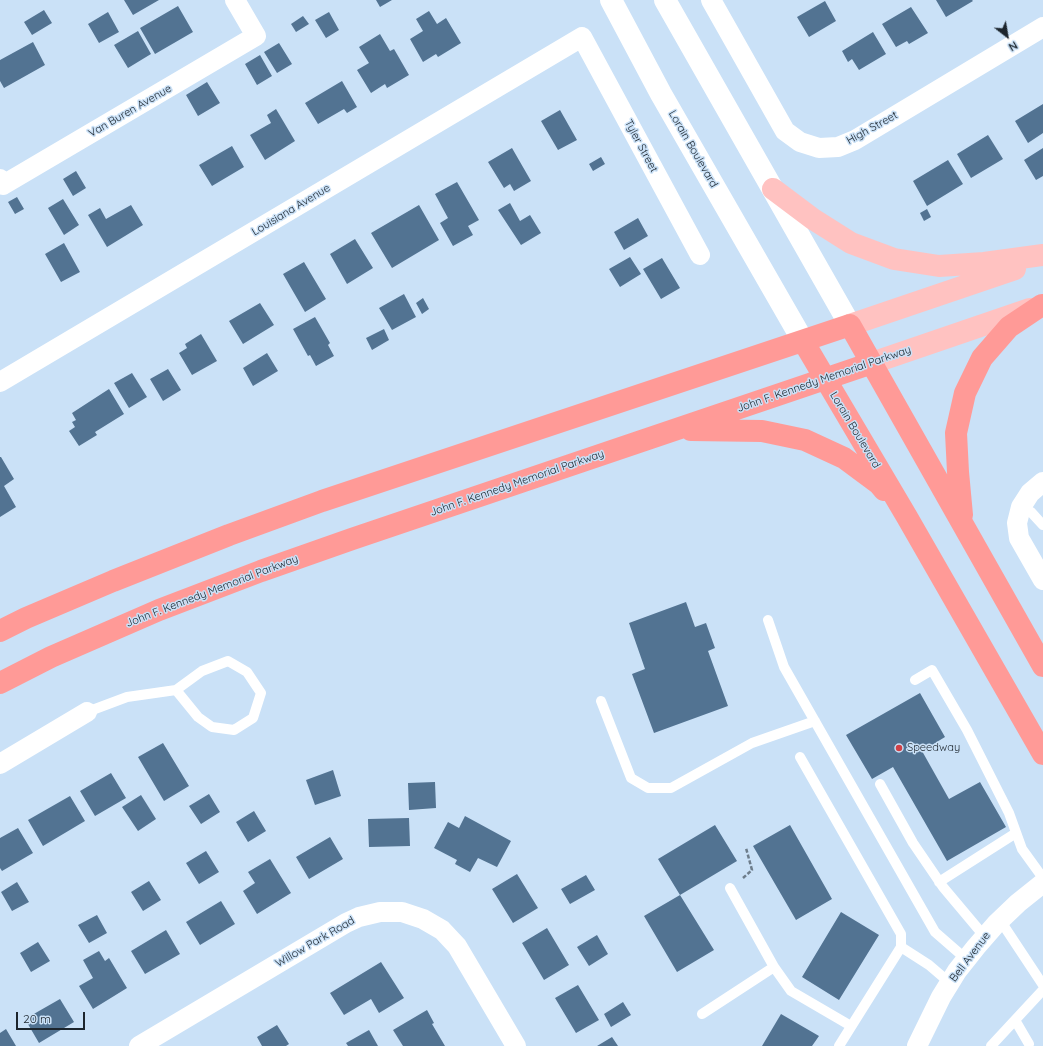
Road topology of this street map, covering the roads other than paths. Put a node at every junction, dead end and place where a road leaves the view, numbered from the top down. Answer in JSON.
{"nodes":[{"id":1,"x":235,"y":0,"type":"edge"},
{"id":2,"x":610,"y":0,"type":"edge"},
{"id":3,"x":665,"y":0,"type":"edge"},
{"id":4,"x":711,"y":0,"type":"edge"},
{"id":5,"x":1043,"y":27,"type":"edge"},
{"id":6,"x":582,"y":37,"type":"joint"},
{"id":7,"x":2,"y":182,"type":"edge"},
{"id":8,"x":773,"y":189,"type":"junction"},
{"id":9,"x":700,"y":255,"type":"dead end"},
{"id":10,"x":1043,"y":255,"type":"edge"},
{"id":11,"x":1043,"y":260,"type":"edge"},
{"id":12,"x":1042,"y":305,"type":"edge"},
{"id":13,"x":850,"y":325,"type":"junction"},
{"id":14,"x":803,"y":341,"type":"junction"},
{"id":15,"x":872,"y":363,"type":"junction"},
{"id":16,"x":825,"y":379,"type":"junction"},
{"id":17,"x":0,"y":382,"type":"edge"},
{"id":18,"x":674,"y":430,"type":"junction"},
{"id":19,"x":1043,"y":482,"type":"edge"},
{"id":20,"x":1021,"y":507,"type":"junction"},
{"id":21,"x":907,"y":518,"type":"junction"},
{"id":22,"x":1043,"y":524,"type":"edge"},
{"id":23,"x":964,"y":525,"type":"junction"},
{"id":24,"x":1043,"y":580,"type":"edge"},
{"id":25,"x":768,"y":620,"type":"dead end"},
{"id":26,"x":0,"y":631,"type":"edge"},
{"id":27,"x":1043,"y":666,"type":"edge"},
{"id":28,"x":915,"y":680,"type":"dead end"},
{"id":29,"x":0,"y":683,"type":"edge"},
{"id":30,"x":176,"y":690,"type":"junction"},
{"id":31,"x":601,"y":701,"type":"dead end"},
{"id":32,"x":87,"y":712,"type":"joint"},
{"id":33,"x":815,"y":720,"type":"junction"},
{"id":34,"x":1043,"y":754,"type":"edge"},
{"id":35,"x":800,"y":756,"type":"dead end"},
{"id":36,"x":0,"y":764,"type":"edge"},
{"id":37,"x":880,"y":784,"type":"dead end"},
{"id":38,"x":1016,"y":833,"type":"junction"},
{"id":39,"x":1043,"y":878,"type":"edge"},
{"id":40,"x":940,"y":882,"type":"junction"},
{"id":41,"x":1043,"y":883,"type":"edge"},
{"id":42,"x":730,"y":888,"type":"dead end"},
{"id":43,"x":1000,"y":920,"type":"junction"},
{"id":44,"x":984,"y":937,"type":"junction"},
{"id":45,"x":901,"y":947,"type":"junction"},
{"id":46,"x":966,"y":959,"type":"junction"},
{"id":47,"x":774,"y":967,"type":"junction"},
{"id":48,"x":950,"y":983,"type":"junction"},
{"id":49,"x":1043,"y":985,"type":"edge"},
{"id":50,"x":1043,"y":990,"type":"edge"},
{"id":51,"x":702,"y":1014,"type":"dead end"},
{"id":52,"x":1015,"y":1020,"type":"junction"},
{"id":53,"x":851,"y":1026,"type":"junction"},
{"id":54,"x":146,"y":1044,"type":"edge"},
{"id":55,"x":1029,"y":1044,"type":"dead end"},
{"id":56,"x":516,"y":1046,"type":"edge"},
{"id":57,"x":839,"y":1046,"type":"edge"},
{"id":58,"x":917,"y":1046,"type":"edge"},
{"id":59,"x":991,"y":1046,"type":"edge"}],
"edges":[{"from":1,"to":7,"type":"street","name":"Van Buren Avenue"},
{"from":2,"to":14,"type":"main road","name":"Lorain Boulevard"},
{"from":3,"to":8,"type":"main road"},
{"from":4,"to":5,"type":"street","name":"High Street"},
{"from":6,"to":9,"type":"street","name":"Tyler Street"},
{"from":6,"to":17,"type":"street","name":"Louisiana Avenue"},
{"from":8,"to":10,"type":"main road"},
{"from":8,"to":13,"type":"main road"},
{"from":11,"to":13,"type":"main road"},
{"from":12,"to":15,"type":"main road","name":"John F. Kennedy Memorial Parkway"},
{"from":12,"to":23,"type":"highway"},
{"from":13,"to":14,"type":"highway"},
{"from":13,"to":15,"type":"highway"},
{"from":14,"to":16,"type":"highway","name":"Lorain Boulevard"},
{"from":14,"to":26,"type":"highway"},
{"from":15,"to":16,"type":"highway","name":"John F. Kennedy Memorial Parkway"},
{"from":15,"to":23,"type":"highway"},
{"from":16,"to":18,"type":"highway","name":"John F. Kennedy Memorial Parkway"},
{"from":16,"to":21,"type":"highway","name":"Lorain Boulevard"},
{"from":18,"to":21,"type":"highway"},
{"from":18,"to":29,"type":"highway","name":"John F. Kennedy Memorial Parkway"},
{"from":19,"to":20,"type":"street"},
{"from":20,"to":22,"type":"lane"},
{"from":20,"to":24,"type":"street"},
{"from":21,"to":34,"type":"highway","name":"Lorain Boulevard"},
{"from":23,"to":27,"type":"highway"},
{"from":25,"to":33,"type":"lane"},
{"from":28,"to":38,"type":"lane"},
{"from":30,"to":30,"type":"lane"},
{"from":30,"to":32,"type":"lane"},
{"from":31,"to":33,"type":"lane"},
{"from":32,"to":36,"type":"street"},
{"from":33,"to":46,"type":"lane"},
{"from":35,"to":45,"type":"lane"},
{"from":37,"to":40,"type":"lane"},
{"from":38,"to":39,"type":"lane"},
{"from":38,"to":40,"type":"lane"},
{"from":40,"to":44,"type":"lane"},
{"from":41,"to":43,"type":"street","name":"Bell Avenue"},
{"from":42,"to":47,"type":"lane"},
{"from":43,"to":44,"type":"street","name":"Bell Avenue"},
{"from":43,"to":49,"type":"lane"},
{"from":44,"to":46,"type":"street","name":"Bell Avenue"},
{"from":45,"to":48,"type":"lane"},
{"from":45,"to":53,"type":"lane"},
{"from":46,"to":48,"type":"street","name":"Bell Avenue"},
{"from":47,"to":51,"type":"lane"},
{"from":47,"to":53,"type":"lane"},
{"from":48,"to":58,"type":"street","name":"Bell Avenue"},
{"from":50,"to":52,"type":"lane"},
{"from":52,"to":55,"type":"lane"},
{"from":52,"to":59,"type":"lane"},
{"from":53,"to":57,"type":"lane"},
{"from":54,"to":56,"type":"street","name":"Willow Park Road"}]}
